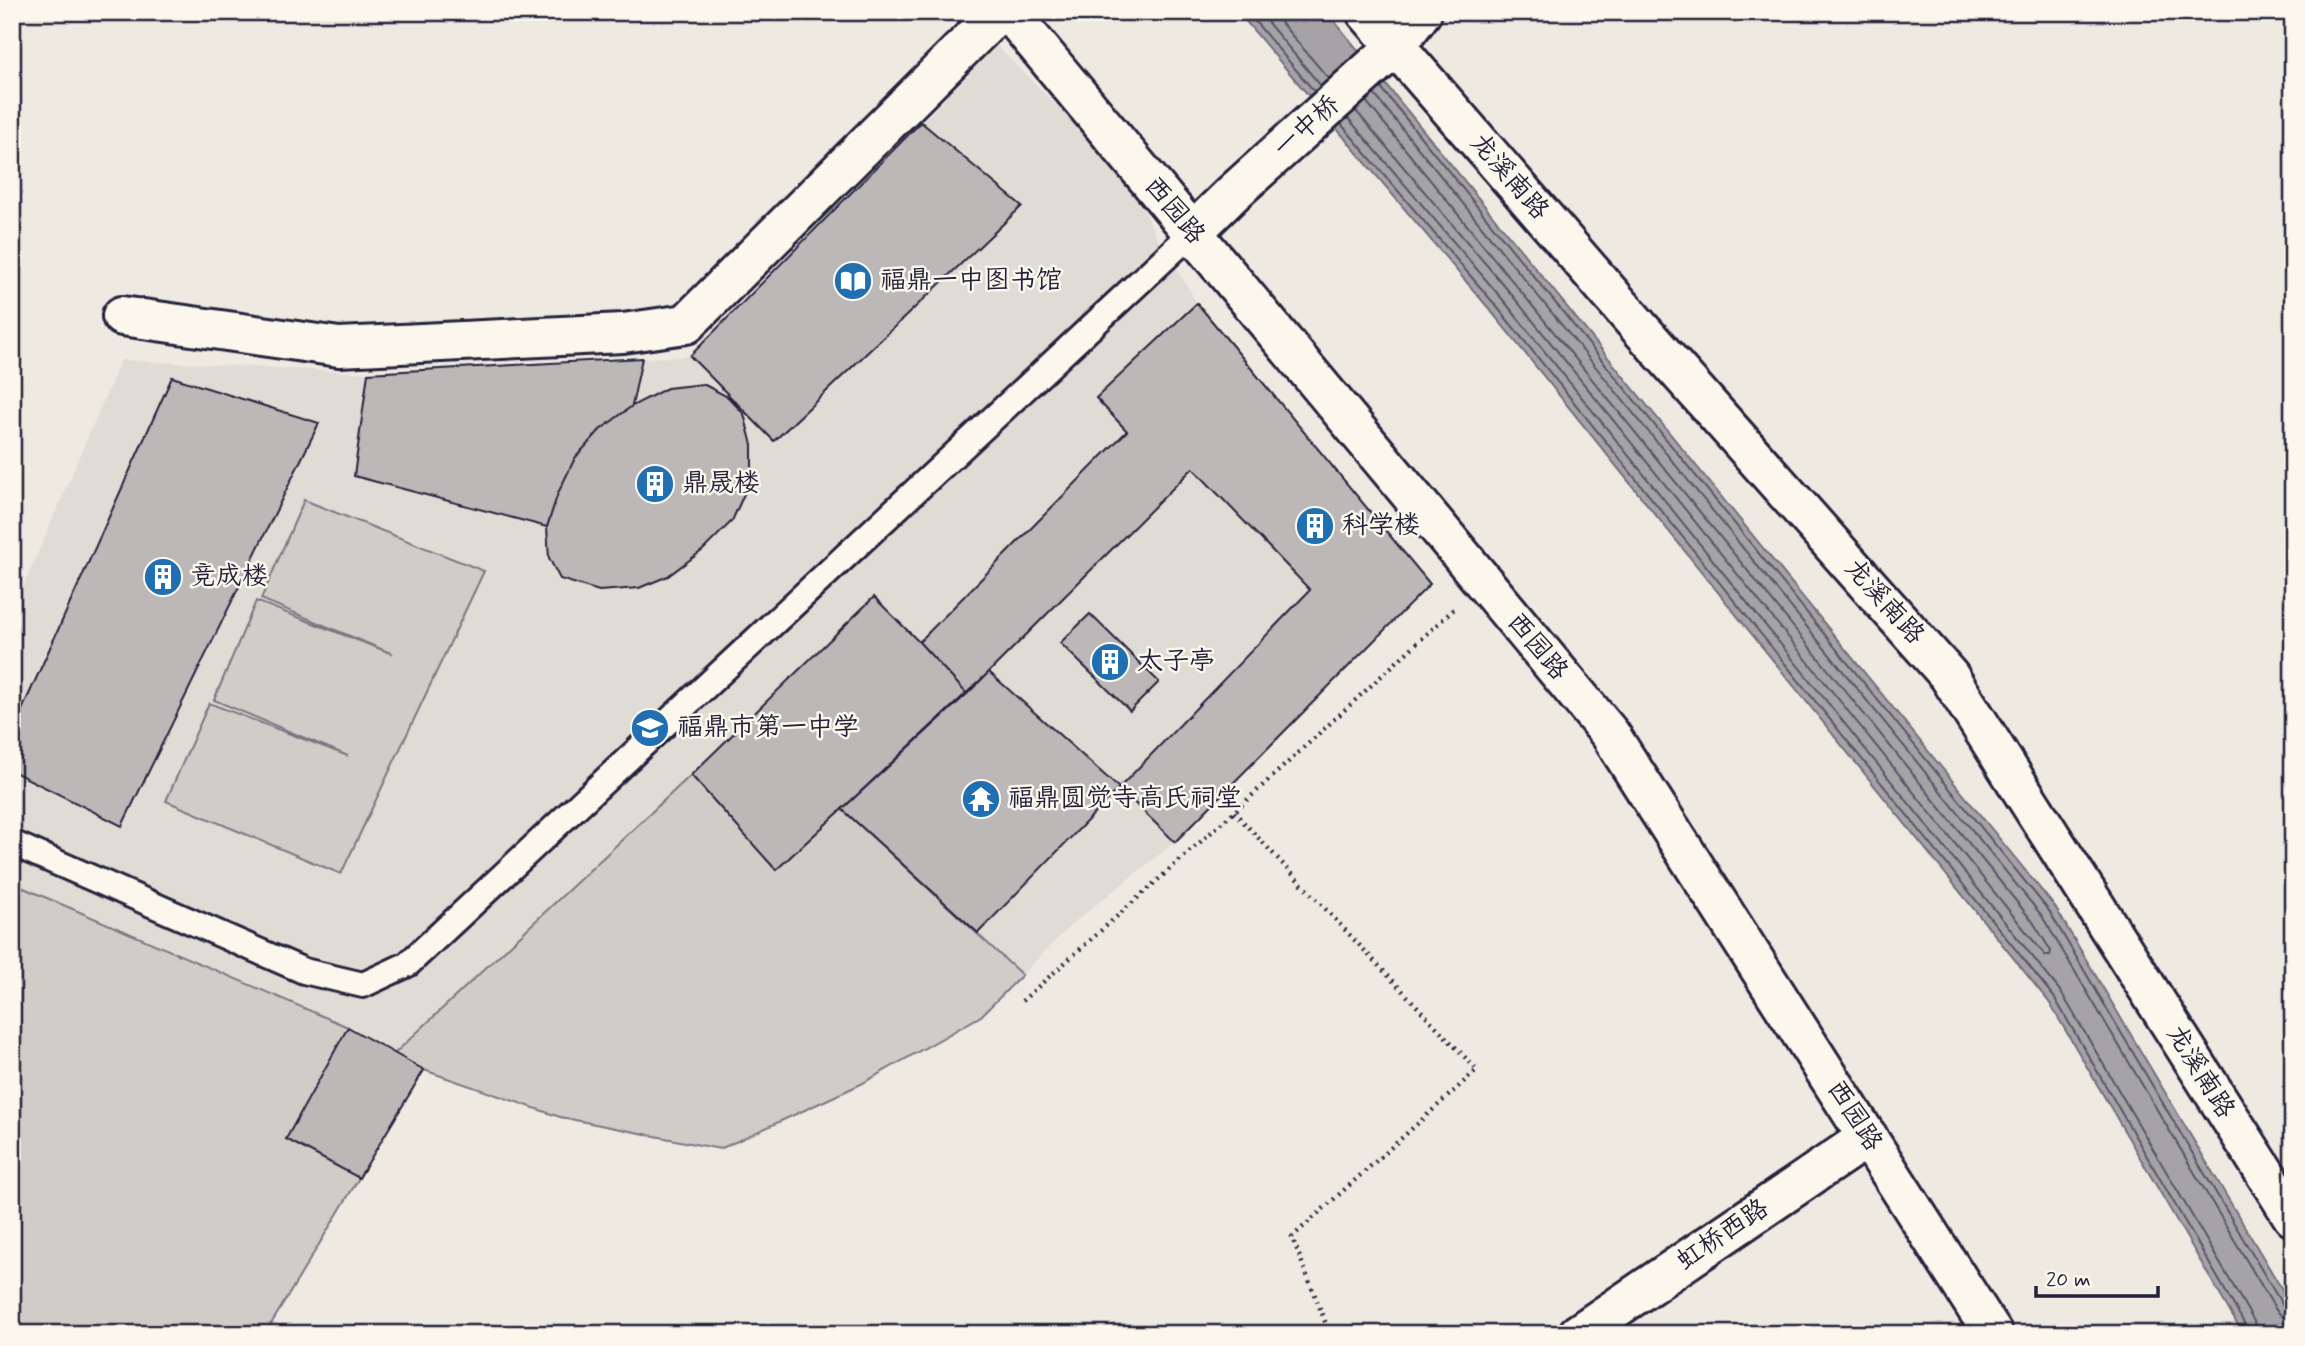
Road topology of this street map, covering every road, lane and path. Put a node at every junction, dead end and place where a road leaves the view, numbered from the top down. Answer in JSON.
{"nodes":[{"id":1,"x":999,"y":12,"type":"edge"},
{"id":2,"x":1009,"y":12,"type":"edge"},
{"id":3,"x":1366,"y":12,"type":"edge"},
{"id":4,"x":1422,"y":12,"type":"edge"},
{"id":5,"x":1388,"y":54,"type":"junction"},
{"id":6,"x":1192,"y":233,"type":"junction"},
{"id":7,"x":122,"y":316,"type":"dead end"},
{"id":8,"x":1483,"y":583,"type":"junction"},
{"id":9,"x":1234,"y":813,"type":"junction"},
{"id":10,"x":12,"y":843,"type":"edge"},
{"id":11,"x":1022,"y":1001,"type":"dead end"},
{"id":12,"x":1868,"y":1137,"type":"junction"},
{"id":13,"x":2293,"y":1217,"type":"edge"},
{"id":14,"x":1330,"y":1334,"type":"edge"},
{"id":15,"x":1578,"y":1334,"type":"edge"},
{"id":16,"x":1993,"y":1334,"type":"edge"}],
"edges":[{"from":1,"to":7,"type":"street"},
{"from":2,"to":6,"type":"street","name":"西园路"},
{"from":3,"to":5,"type":"street","name":"龙溪南路"},
{"from":4,"to":5,"type":"street","name":"一中桥"},
{"from":5,"to":6,"type":"street","name":"一中桥"},
{"from":5,"to":13,"type":"street","name":"龙溪南路"},
{"from":6,"to":8,"type":"street","name":"西园路"},
{"from":6,"to":10,"type":"lane"},
{"from":8,"to":9,"type":"path"},
{"from":8,"to":12,"type":"street","name":"西园路"},
{"from":9,"to":11,"type":"path"},
{"from":9,"to":14,"type":"path"},
{"from":12,"to":15,"type":"street","name":"虹桥西路"},
{"from":12,"to":16,"type":"street","name":"西园路"}]}
